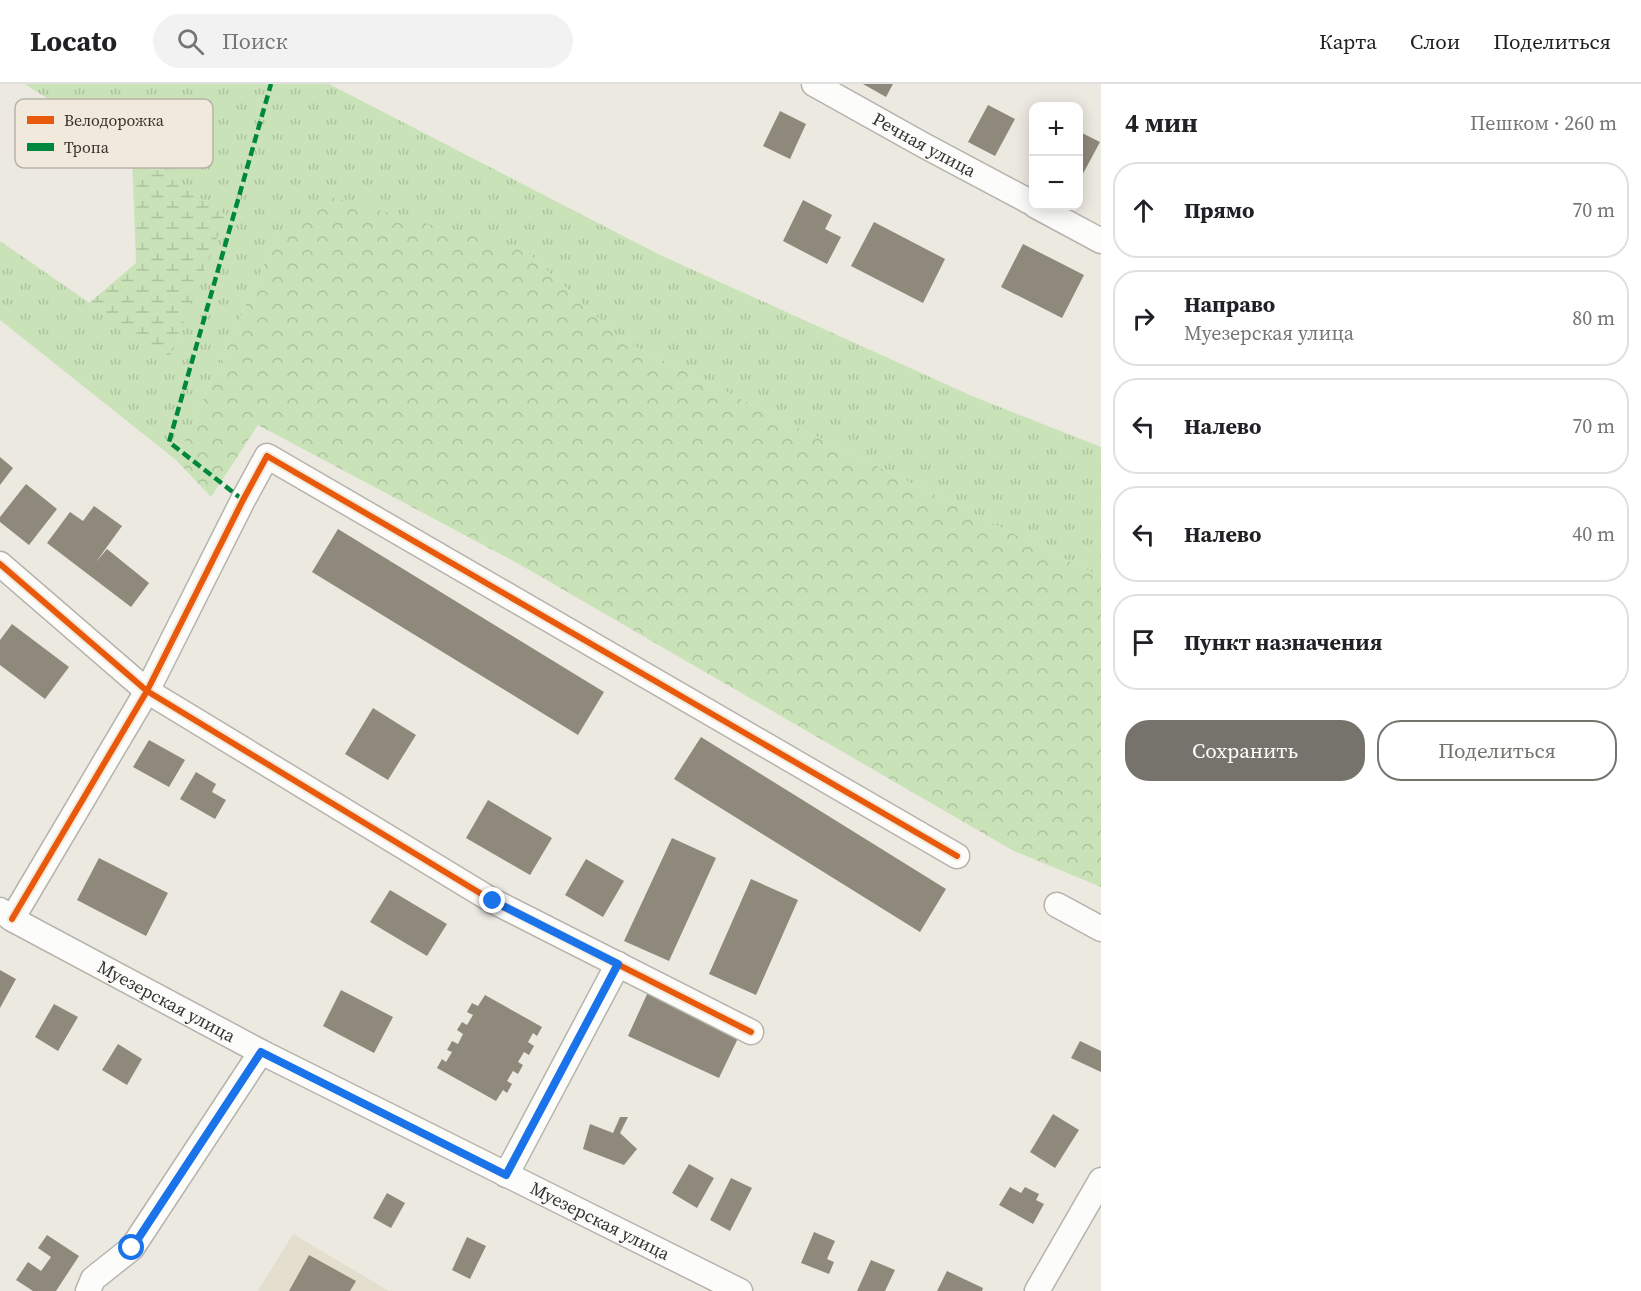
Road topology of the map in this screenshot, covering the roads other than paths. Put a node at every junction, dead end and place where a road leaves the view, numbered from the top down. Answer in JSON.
{"nodes":[{"id":1,"x":814,"y":84,"type":"edge"},
{"id":2,"x":1029,"y":202,"type":"edge"},
{"id":3,"x":1044,"y":210,"type":"edge"},
{"id":4,"x":1101,"y":241,"type":"edge"},
{"id":5,"x":0,"y":564,"type":"edge"},
{"id":6,"x":147,"y":690,"type":"junction"},
{"id":7,"x":957,"y":856,"type":"dead end"},
{"id":8,"x":1057,"y":904,"type":"dead end"},
{"id":9,"x":6,"y":915,"type":"edge"},
{"id":10,"x":1101,"y":929,"type":"edge"},
{"id":11,"x":618,"y":964,"type":"junction"},
{"id":12,"x":751,"y":1032,"type":"dead end"},
{"id":13,"x":261,"y":1052,"type":"junction"},
{"id":14,"x":506,"y":1175,"type":"junction"},
{"id":15,"x":1101,"y":1180,"type":"edge"},
{"id":16,"x":1092,"y":1216,"type":"edge"},
{"id":17,"x":88,"y":1291,"type":"edge"},
{"id":18,"x":741,"y":1291,"type":"edge"},
{"id":19,"x":1037,"y":1291,"type":"edge"}],
"edges":[{"from":1,"to":2,"type":"street","name":"Речная улица"},
{"from":3,"to":4,"type":"street","name":"Речная улица"},
{"from":5,"to":6,"type":"street"},
{"from":6,"to":7,"type":"street"},
{"from":6,"to":9,"type":"street"},
{"from":6,"to":11,"type":"street"},
{"from":8,"to":10,"type":"street"},
{"from":9,"to":13,"type":"street","name":"Муезерская улица"},
{"from":11,"to":12,"type":"street"},
{"from":11,"to":14,"type":"street"},
{"from":13,"to":14,"type":"street","name":"Муезерская улица"},
{"from":13,"to":17,"type":"street"},
{"from":14,"to":18,"type":"street","name":"Муезерская улица"},
{"from":15,"to":16,"type":"street"},
{"from":16,"to":19,"type":"street"}]}
